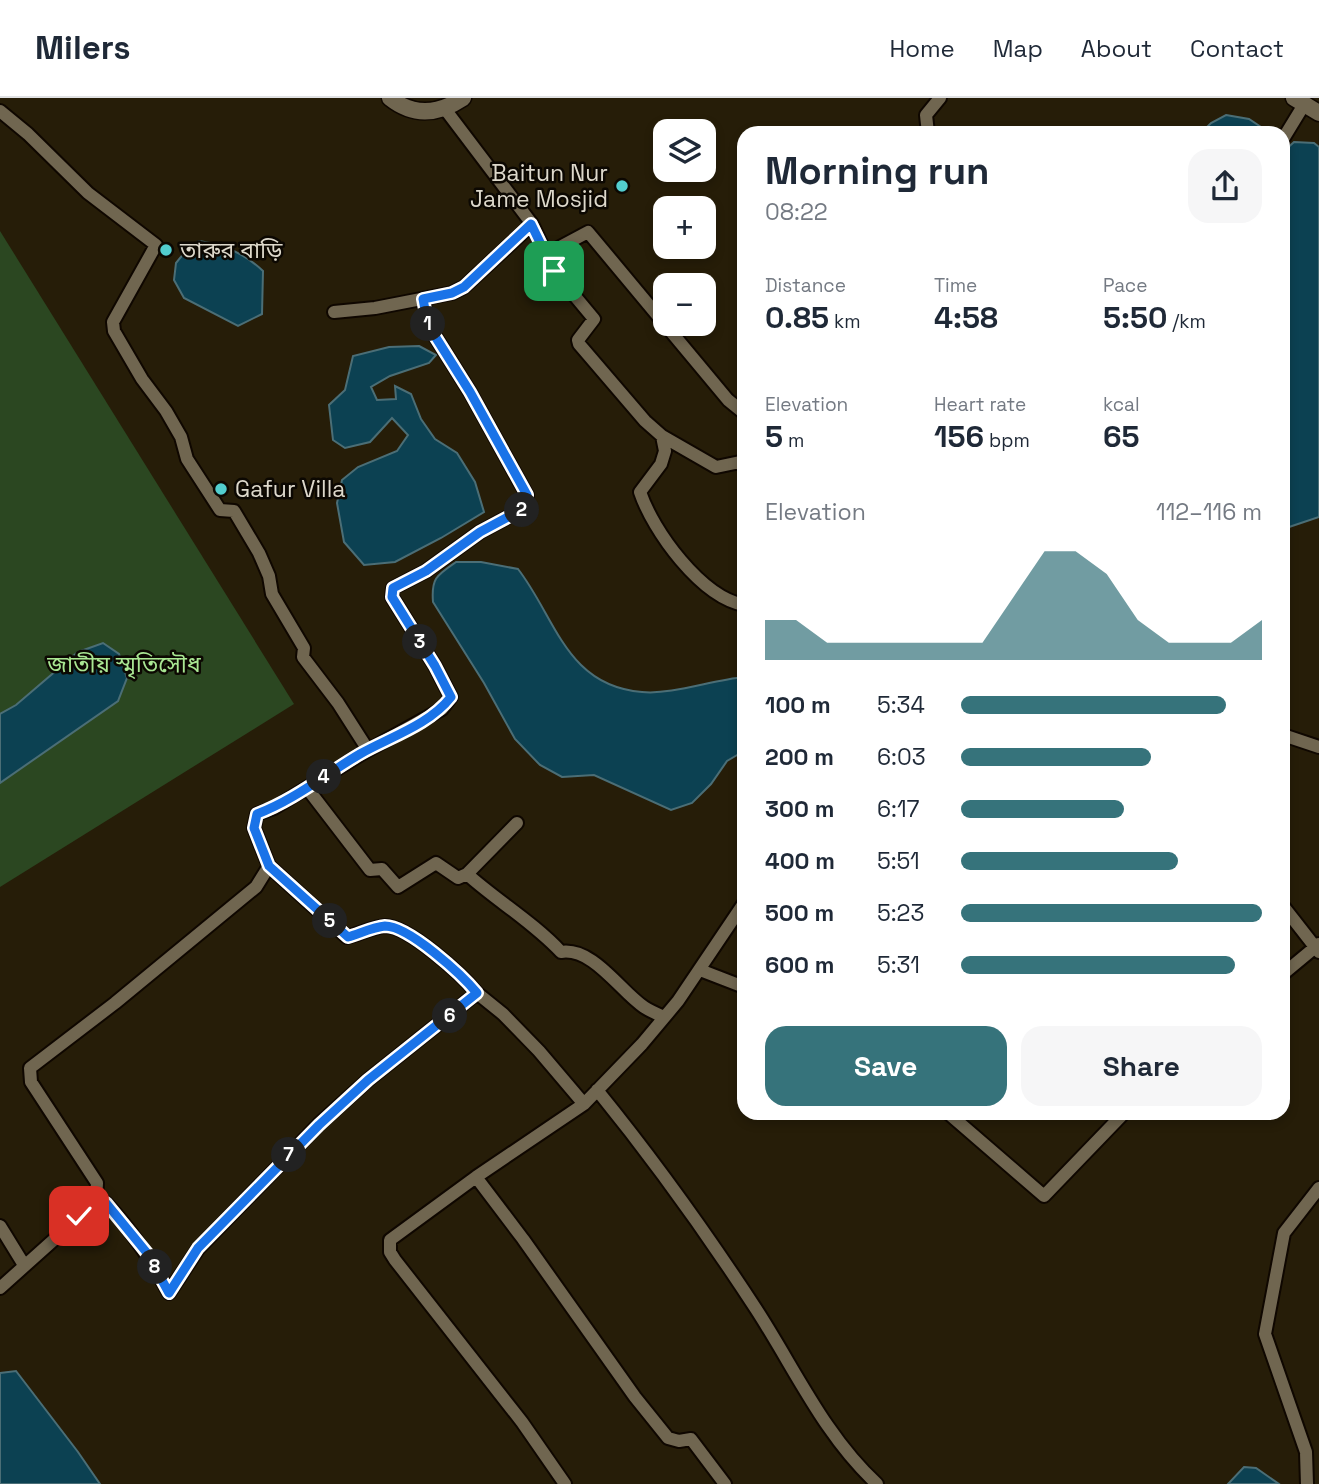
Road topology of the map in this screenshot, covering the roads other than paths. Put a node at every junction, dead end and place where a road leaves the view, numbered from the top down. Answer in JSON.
{"nodes":[{"id":1,"x":390,"y":98,"type":"edge"},
{"id":2,"x":463,"y":98,"type":"edge"},
{"id":3,"x":940,"y":98,"type":"edge"},
{"id":4,"x":1299,"y":101,"type":"edge"},
{"id":5,"x":445,"y":109,"type":"junction"},
{"id":6,"x":0,"y":111,"type":"edge"},
{"id":7,"x":1319,"y":113,"type":"edge"},
{"id":8,"x":929,"y":126,"type":"edge"},
{"id":9,"x":1288,"y":126,"type":"edge"},
{"id":10,"x":531,"y":224,"type":"junction"},
{"id":11,"x":545,"y":255,"type":"junction"},
{"id":12,"x":423,"y":299,"type":"junction"},
{"id":13,"x":334,"y":312,"type":"dead end"},
{"id":14,"x":737,"y":407,"type":"edge"},
{"id":15,"x":662,"y":436,"type":"junction"},
{"id":16,"x":737,"y":464,"type":"edge"},
{"id":17,"x":737,"y":602,"type":"edge"},
{"id":18,"x":1290,"y":737,"type":"edge"},
{"id":19,"x":1319,"y":747,"type":"edge"},
{"id":20,"x":368,"y":750,"type":"junction"},
{"id":21,"x":307,"y":788,"type":"junction"},
{"id":22,"x":517,"y":823,"type":"dead end"},
{"id":23,"x":269,"y":866,"type":"junction"},
{"id":24,"x":467,"y":874,"type":"junction"},
{"id":25,"x":737,"y":913,"type":"edge"},
{"id":26,"x":1290,"y":914,"type":"edge"},
{"id":27,"x":1318,"y":948,"type":"edge"},
{"id":28,"x":1290,"y":969,"type":"edge"},
{"id":29,"x":700,"y":970,"type":"junction"},
{"id":30,"x":737,"y":984,"type":"edge"},
{"id":31,"x":477,"y":993,"type":"junction"},
{"id":32,"x":664,"y":1017,"type":"junction"},
{"id":33,"x":597,"y":1090,"type":"junction"},
{"id":34,"x":584,"y":1104,"type":"junction"},
{"id":35,"x":956,"y":1120,"type":"edge"},
{"id":36,"x":1117,"y":1120,"type":"edge"},
{"id":37,"x":476,"y":1177,"type":"junction"},
{"id":38,"x":1319,"y":1188,"type":"edge"},
{"id":39,"x":96,"y":1202,"type":"junction"},
{"id":40,"x":0,"y":1226,"type":"edge"},
{"id":41,"x":24,"y":1265,"type":"junction"},
{"id":42,"x":0,"y":1288,"type":"edge"},
{"id":43,"x":565,"y":1484,"type":"edge"},
{"id":44,"x":724,"y":1484,"type":"edge"},
{"id":45,"x":877,"y":1484,"type":"edge"},
{"id":46,"x":1307,"y":1484,"type":"edge"}],
"edges":[{"from":1,"to":5,"type":"street"},
{"from":2,"to":5,"type":"street"},
{"from":3,"to":8,"type":"street"},
{"from":4,"to":7,"type":"street"},
{"from":4,"to":9,"type":"street"},
{"from":5,"to":10,"type":"street"},
{"from":6,"to":20,"type":"street"},
{"from":10,"to":11,"type":"street"},
{"from":10,"to":12,"type":"street"},
{"from":11,"to":14,"type":"street"},
{"from":11,"to":15,"type":"street"},
{"from":12,"to":13,"type":"street"},
{"from":12,"to":20,"type":"street"},
{"from":15,"to":16,"type":"street"},
{"from":15,"to":17,"type":"street"},
{"from":18,"to":19,"type":"street"},
{"from":20,"to":21,"type":"street"},
{"from":21,"to":23,"type":"street"},
{"from":21,"to":24,"type":"street"},
{"from":22,"to":24,"type":"street"},
{"from":23,"to":31,"type":"street"},
{"from":23,"to":39,"type":"street"},
{"from":24,"to":32,"type":"street"},
{"from":25,"to":29,"type":"street"},
{"from":26,"to":27,"type":"street"},
{"from":27,"to":28,"type":"street"},
{"from":29,"to":30,"type":"street"},
{"from":29,"to":32,"type":"street"},
{"from":31,"to":34,"type":"street"},
{"from":31,"to":39,"type":"street"},
{"from":32,"to":33,"type":"street"},
{"from":33,"to":34,"type":"street"},
{"from":33,"to":45,"type":"street"},
{"from":34,"to":37,"type":"street"},
{"from":35,"to":36,"type":"street"},
{"from":37,"to":43,"type":"street"},
{"from":37,"to":44,"type":"street"},
{"from":38,"to":46,"type":"street"},
{"from":39,"to":41,"type":"street"},
{"from":40,"to":41,"type":"street"},
{"from":41,"to":42,"type":"street"}]}
